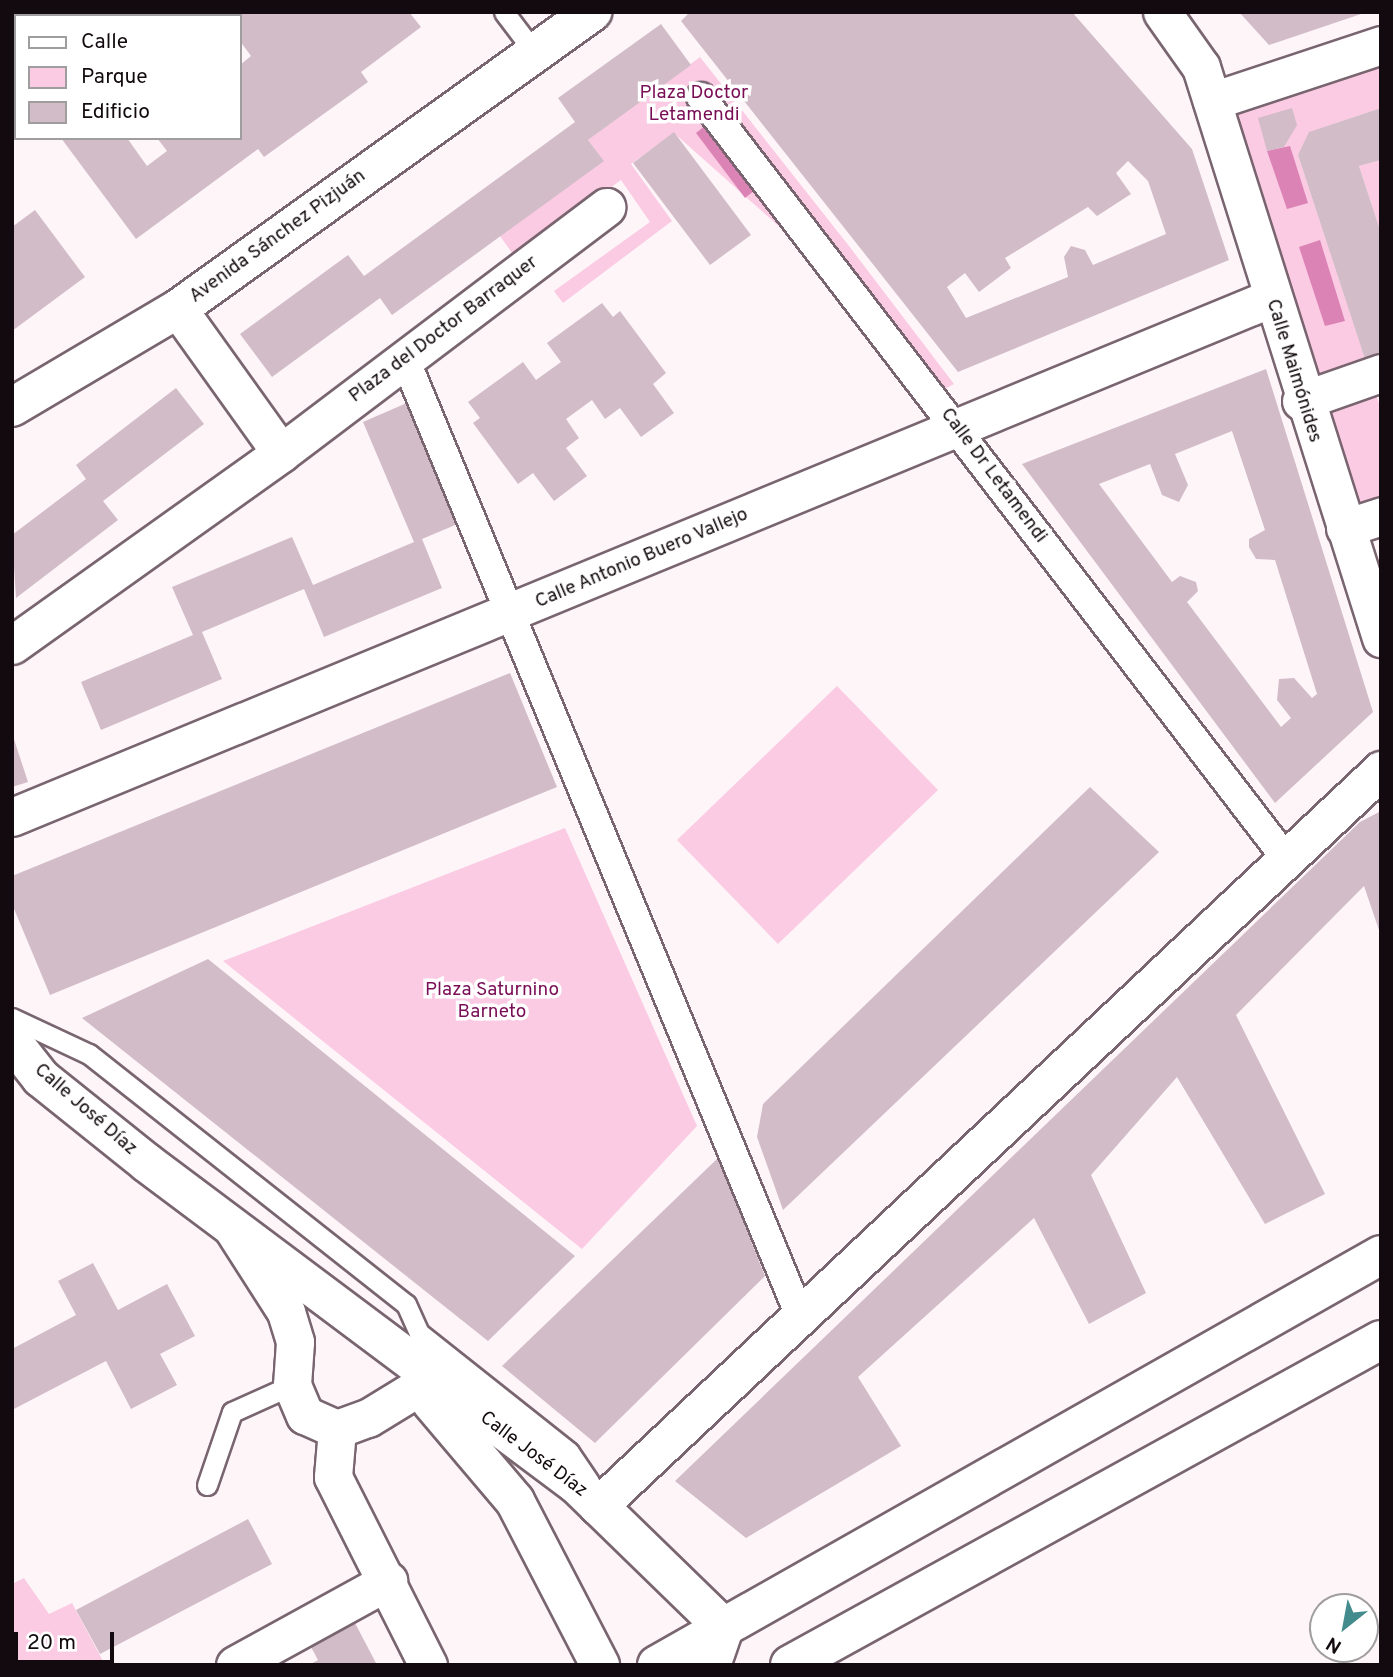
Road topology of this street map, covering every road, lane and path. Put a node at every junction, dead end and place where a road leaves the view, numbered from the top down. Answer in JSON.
{"nodes":[{"id":1,"x":504,"y":12,"type":"edge"},
{"id":2,"x":592,"y":12,"type":"edge"},
{"id":3,"x":1162,"y":12,"type":"edge"},
{"id":4,"x":1381,"y":45,"type":"edge"},
{"id":5,"x":535,"y":53,"type":"junction"},
{"id":6,"x":701,"y":96,"type":"dead end"},
{"id":7,"x":1212,"y":102,"type":"junction"},
{"id":8,"x":606,"y":207,"type":"dead end"},
{"id":9,"x":1271,"y":298,"type":"junction"},
{"id":10,"x":178,"y":309,"type":"junction"},
{"id":11,"x":405,"y":359,"type":"junction"},
{"id":12,"x":1381,"y":373,"type":"edge"},
{"id":13,"x":1301,"y":401,"type":"junction"},
{"id":14,"x":12,"y":407,"type":"edge"},
{"id":15,"x":956,"y":428,"type":"junction"},
{"id":16,"x":281,"y":453,"type":"junction"},
{"id":17,"x":1381,"y":516,"type":"edge"},
{"id":18,"x":1345,"y":528,"type":"junction"},
{"id":19,"x":513,"y":612,"type":"junction"},
{"id":20,"x":1381,"y":638,"type":"edge"},
{"id":21,"x":12,"y":645,"type":"edge"},
{"id":22,"x":1381,"y":770,"type":"edge"},
{"id":23,"x":12,"y":817,"type":"edge"},
{"id":24,"x":1284,"y":856,"type":"junction"},
{"id":25,"x":12,"y":1018,"type":"edge"},
{"id":26,"x":12,"y":1041,"type":"edge"},
{"id":27,"x":232,"y":1227,"type":"junction"},
{"id":28,"x":1381,"y":1255,"type":"edge"},
{"id":29,"x":328,"y":1304,"type":"junction"},
{"id":30,"x":800,"y":1315,"type":"junction"},
{"id":31,"x":1381,"y":1340,"type":"edge"},
{"id":32,"x":292,"y":1385,"type":"junction"},
{"id":33,"x":417,"y":1388,"type":"junction"},
{"id":34,"x":337,"y":1429,"type":"junction"},
{"id":35,"x":207,"y":1485,"type":"dead end"},
{"id":36,"x":598,"y":1506,"type":"junction"},
{"id":37,"x":388,"y":1581,"type":"junction"},
{"id":38,"x":724,"y":1629,"type":"junction"},
{"id":39,"x":235,"y":1665,"type":"edge"},
{"id":40,"x":428,"y":1665,"type":"edge"},
{"id":41,"x":600,"y":1665,"type":"edge"},
{"id":42,"x":657,"y":1665,"type":"edge"},
{"id":43,"x":711,"y":1665,"type":"edge"},
{"id":44,"x":790,"y":1665,"type":"edge"}],
"edges":[{"from":1,"to":5,"type":"lane"},
{"from":2,"to":5,"type":"main road","name":"Avenida Sánchez Pizjuán"},
{"from":3,"to":7,"type":"street","name":"Calle Maimónides"},
{"from":4,"to":7,"type":"street"},
{"from":5,"to":10,"type":"main road","name":"Avenida Sánchez Pizjuán"},
{"from":6,"to":15,"type":"street","name":"Calle Dr Letamendi"},
{"from":7,"to":9,"type":"street","name":"Calle Maimónides"},
{"from":8,"to":11,"type":"street","name":"Plaza del Doctor Barraquer"},
{"from":9,"to":13,"type":"street","name":"Calle Maimónides"},
{"from":9,"to":15,"type":"street","name":"Calle Antonio Buero Vallejo"},
{"from":10,"to":14,"type":"main road","name":"Avenida Sánchez Pizjuán"},
{"from":10,"to":16,"type":"street"},
{"from":11,"to":16,"type":"street","name":"Plaza del Doctor Barraquer"},
{"from":11,"to":19,"type":"street"},
{"from":12,"to":13,"type":"street"},
{"from":13,"to":18,"type":"street","name":"Calle Maimónides"},
{"from":15,"to":19,"type":"street","name":"Calle Antonio Buero Vallejo"},
{"from":15,"to":24,"type":"street","name":"Calle Dr Letamendi"},
{"from":16,"to":21,"type":"street","name":"Plaza del Doctor Barraquer"},
{"from":17,"to":18,"type":"street"},
{"from":18,"to":20,"type":"street","name":"Calle Maimónides"},
{"from":19,"to":23,"type":"street","name":"Calle Antonio Buero Vallejo"},
{"from":19,"to":30,"type":"street"},
{"from":22,"to":24,"type":"street"},
{"from":24,"to":30,"type":"street"},
{"from":25,"to":36,"type":"lane"},
{"from":26,"to":27,"type":"main road","name":"Calle José Díaz"},
{"from":27,"to":29,"type":"main road","name":"Calle José Díaz"},
{"from":27,"to":32,"type":"street"},
{"from":28,"to":38,"type":"main road"},
{"from":29,"to":33,"type":"main road","name":"Calle José Díaz"},
{"from":29,"to":36,"type":"main road","name":"Calle José Díaz"},
{"from":30,"to":36,"type":"street"},
{"from":31,"to":44,"type":"main road"},
{"from":32,"to":34,"type":"street"},
{"from":32,"to":35,"type":"lane"},
{"from":33,"to":34,"type":"street"},
{"from":33,"to":41,"type":"main road","name":"Calle José Díaz"},
{"from":34,"to":37,"type":"street"},
{"from":36,"to":38,"type":"main road","name":"Calle José Díaz"},
{"from":37,"to":39,"type":"street"},
{"from":37,"to":40,"type":"street"},
{"from":38,"to":42,"type":"main road"},
{"from":38,"to":43,"type":"main road"}]}
